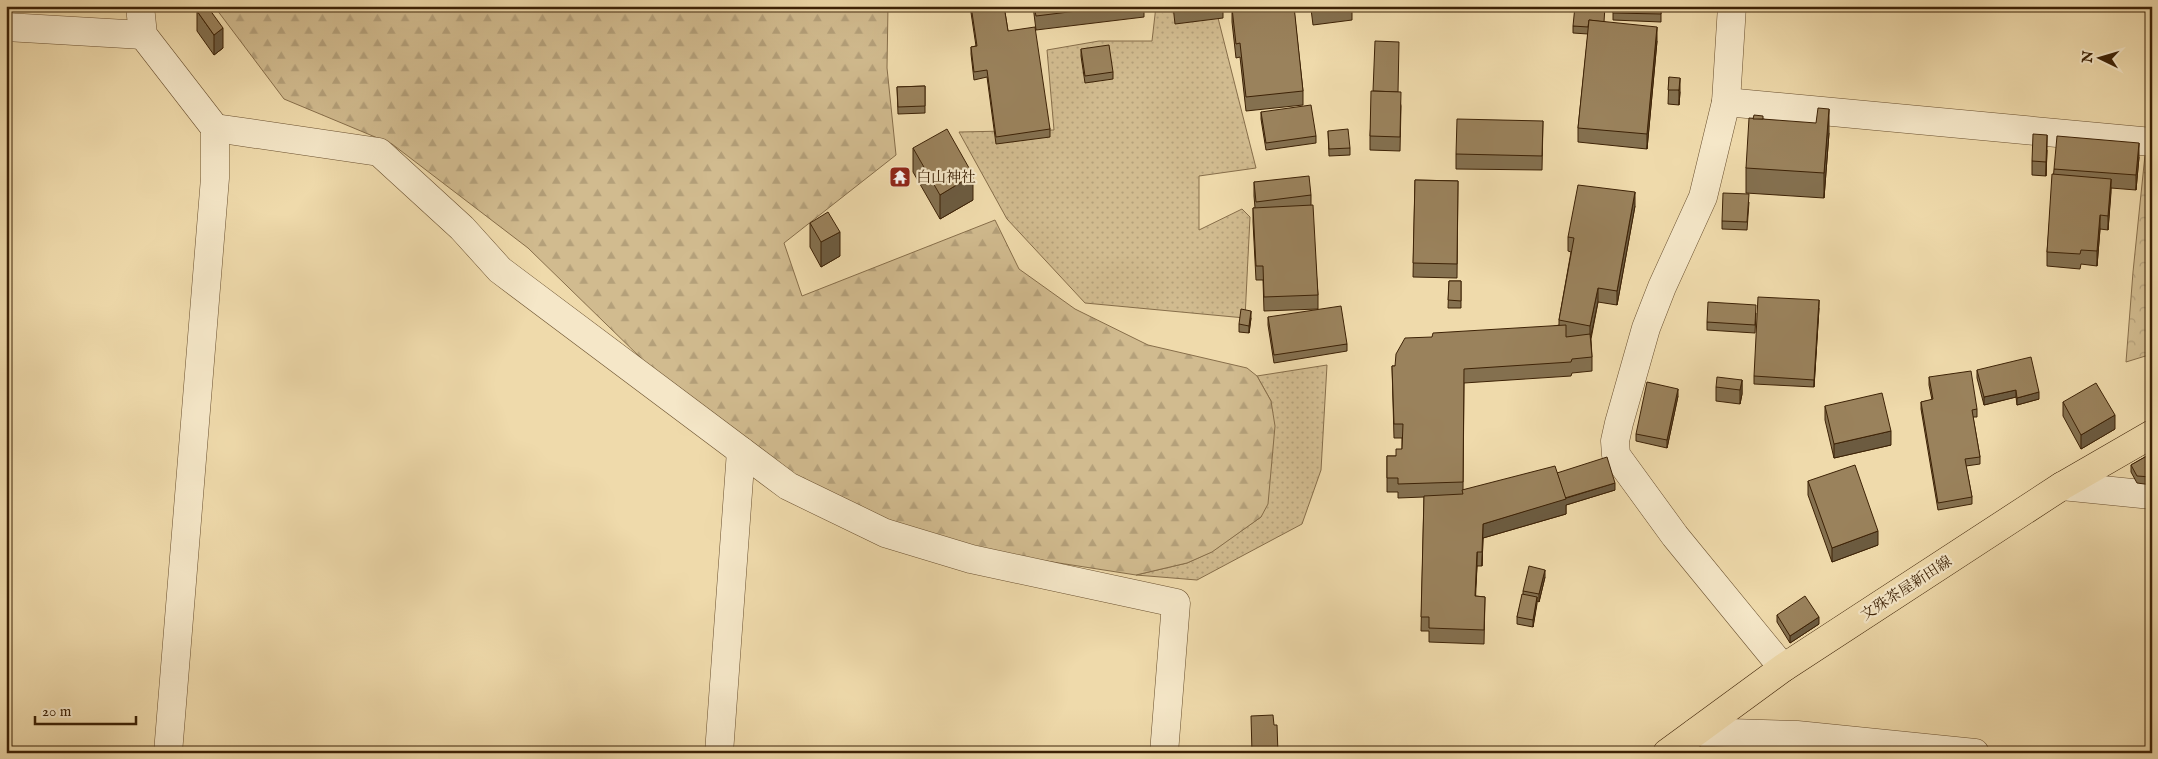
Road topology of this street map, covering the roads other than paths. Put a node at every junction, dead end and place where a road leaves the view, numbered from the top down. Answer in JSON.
{"nodes":[{"id":1,"x":140,"y":6,"type":"edge"},
{"id":2,"x":1732,"y":6,"type":"edge"},
{"id":3,"x":6,"y":27,"type":"edge"},
{"id":4,"x":143,"y":35,"type":"junction"},
{"id":5,"x":1726,"y":102,"type":"junction"},
{"id":6,"x":215,"y":128,"type":"junction"},
{"id":7,"x":2152,"y":142,"type":"edge"},
{"id":8,"x":2152,"y":434,"type":"edge"},
{"id":9,"x":741,"y":451,"type":"junction"},
{"id":10,"x":2062,"y":486,"type":"junction"},
{"id":11,"x":2152,"y":495,"type":"edge"},
{"id":12,"x":1783,"y":668,"type":"junction"},
{"id":13,"x":1696,"y":732,"type":"junction"},
{"id":14,"x":1798,"y":744,"type":"edge"},
{"id":15,"x":168,"y":753,"type":"edge"},
{"id":16,"x":719,"y":753,"type":"edge"},
{"id":17,"x":1164,"y":753,"type":"edge"},
{"id":18,"x":1667,"y":753,"type":"edge"},
{"id":19,"x":1976,"y":753,"type":"edge"}],
"edges":[{"from":1,"to":4,"type":"street"},
{"from":2,"to":5,"type":"street"},
{"from":3,"to":4,"type":"street"},
{"from":4,"to":6,"type":"street"},
{"from":5,"to":7,"type":"street"},
{"from":5,"to":12,"type":"street"},
{"from":6,"to":9,"type":"street"},
{"from":6,"to":15,"type":"street"},
{"from":8,"to":10,"type":"main road","name":"文殊茶屋新田線"},
{"from":9,"to":16,"type":"street"},
{"from":9,"to":17,"type":"street"},
{"from":10,"to":11,"type":"street"},
{"from":10,"to":12,"type":"main road","name":"文殊茶屋新田線"},
{"from":12,"to":13,"type":"main road","name":"文殊茶屋新田線"},
{"from":13,"to":14,"type":"street"},
{"from":13,"to":18,"type":"main road","name":"文殊茶屋新田線"},
{"from":14,"to":19,"type":"street"}]}
